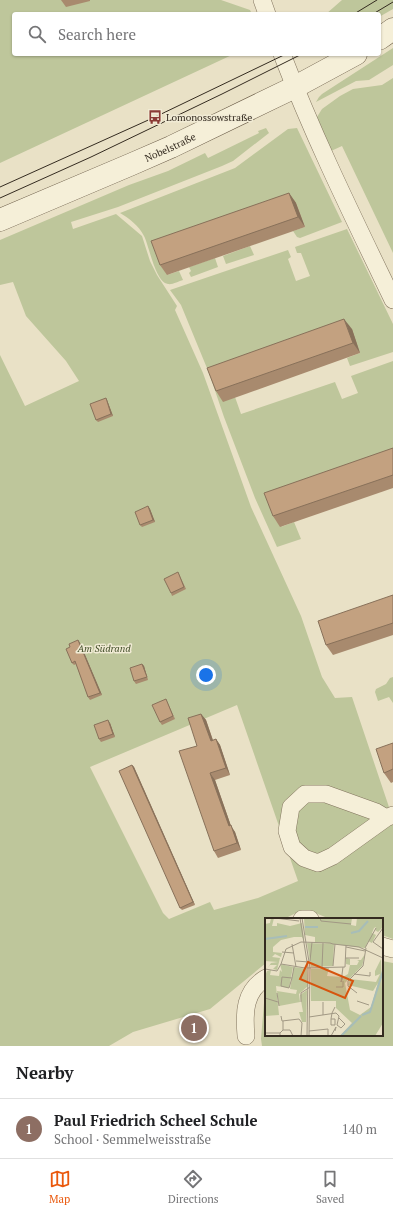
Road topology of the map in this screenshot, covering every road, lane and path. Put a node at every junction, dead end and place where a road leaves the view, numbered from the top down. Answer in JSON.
{"nodes":[{"id":1,"x":262,"y":0,"type":"edge"},
{"id":2,"x":266,"y":12,"type":"edge"},
{"id":3,"x":393,"y":29,"type":"edge"},
{"id":4,"x":381,"y":38,"type":"edge"},
{"id":5,"x":283,"y":56,"type":"edge"},
{"id":6,"x":352,"y":56,"type":"edge"},
{"id":7,"x":295,"y":87,"type":"junction"},
{"id":8,"x":0,"y":220,"type":"edge"},
{"id":9,"x":393,"y":300,"type":"edge"},
{"id":10,"x":389,"y":817,"type":"edge"},
{"id":11,"x":383,"y":946,"type":"edge"},
{"id":12,"x":393,"y":949,"type":"edge"},
{"id":13,"x":265,"y":978,"type":"edge"},
{"id":14,"x":246,"y":1036,"type":"dead end"}],
"edges":[{"from":1,"to":2,"type":"street"},
{"from":3,"to":4,"type":"main road"},
{"from":5,"to":7,"type":"street"},
{"from":6,"to":7,"type":"main road","name":"Nobelstraße"},
{"from":7,"to":8,"type":"main road","name":"Nobelstraße"},
{"from":7,"to":9,"type":"street"},
{"from":10,"to":10,"type":"street"},
{"from":11,"to":12,"type":"street"},
{"from":13,"to":14,"type":"street"}]}
